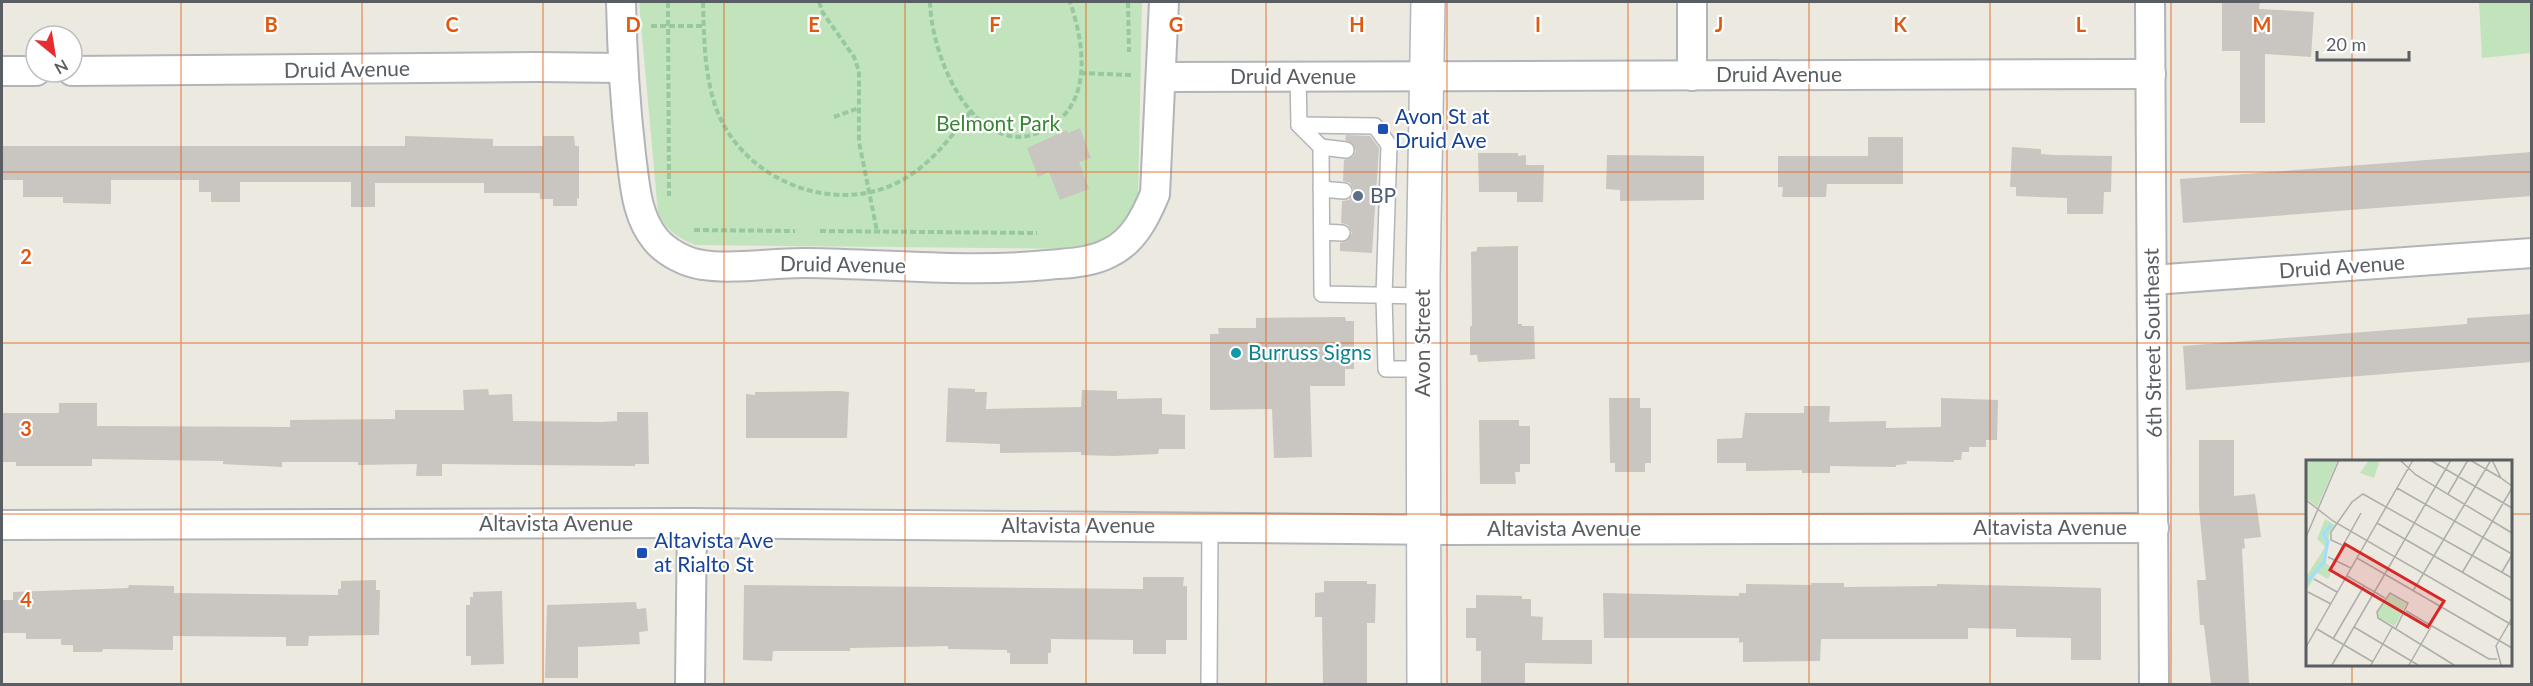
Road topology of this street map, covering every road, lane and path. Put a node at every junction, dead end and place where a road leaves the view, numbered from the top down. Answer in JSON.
{"nodes":[{"id":1,"x":621,"y":2,"type":"edge"},
{"id":2,"x":668,"y":2,"type":"edge"},
{"id":3,"x":704,"y":2,"type":"edge"},
{"id":4,"x":819,"y":2,"type":"edge"},
{"id":5,"x":930,"y":2,"type":"edge"},
{"id":6,"x":1070,"y":2,"type":"edge"},
{"id":7,"x":1128,"y":2,"type":"edge"},
{"id":8,"x":1164,"y":2,"type":"edge"},
{"id":9,"x":1428,"y":2,"type":"edge"},
{"id":10,"x":1692,"y":2,"type":"edge"},
{"id":11,"x":2150,"y":2,"type":"edge"},
{"id":12,"x":648,"y":26,"type":"dead end"},
{"id":13,"x":668,"y":26,"type":"junction"},
{"id":14,"x":704,"y":26,"type":"junction"},
{"id":15,"x":1130,"y":54,"type":"dead end"},
{"id":16,"x":1130,"y":64,"type":"dead end"},
{"id":17,"x":622,"y":68,"type":"junction"},
{"id":18,"x":2,"y":71,"type":"edge"},
{"id":19,"x":24,"y":71,"type":"edge"},
{"id":20,"x":84,"y":71,"type":"edge"},
{"id":21,"x":1080,"y":73,"type":"junction"},
{"id":22,"x":2151,"y":74,"type":"junction"},
{"id":23,"x":1130,"y":75,"type":"junction"},
{"id":24,"x":1692,"y":75,"type":"junction"},
{"id":25,"x":1427,"y":76,"type":"junction"},
{"id":26,"x":1161,"y":77,"type":"junction"},
{"id":27,"x":1298,"y":77,"type":"junction"},
{"id":28,"x":1130,"y":84,"type":"dead end"},
{"id":29,"x":859,"y":108,"type":"junction"},
{"id":30,"x":971,"y":111,"type":"junction"},
{"id":31,"x":834,"y":117,"type":"dead end"},
{"id":32,"x":1299,"y":125,"type":"junction"},
{"id":33,"x":1321,"y":147,"type":"junction"},
{"id":34,"x":1346,"y":150,"type":"dead end"},
{"id":35,"x":1321,"y":189,"type":"junction"},
{"id":36,"x":1344,"y":191,"type":"dead end"},
{"id":37,"x":868,"y":192,"type":"junction"},
{"id":38,"x":669,"y":206,"type":"dead end"},
{"id":39,"x":692,"y":230,"type":"dead end"},
{"id":40,"x":796,"y":231,"type":"dead end"},
{"id":41,"x":819,"y":231,"type":"dead end"},
{"id":42,"x":877,"y":231,"type":"junction"},
{"id":43,"x":1322,"y":232,"type":"junction"},
{"id":44,"x":1038,"y":233,"type":"dead end"},
{"id":45,"x":1342,"y":233,"type":"dead end"},
{"id":46,"x":2532,"y":253,"type":"edge"},
{"id":47,"x":2152,"y":280,"type":"junction"},
{"id":48,"x":1384,"y":296,"type":"junction"},
{"id":49,"x":1423,"y":296,"type":"junction"},
{"id":50,"x":1423,"y":369,"type":"junction"},
{"id":51,"x":692,"y":523,"type":"junction"},
{"id":52,"x":2,"y":525,"type":"edge"},
{"id":53,"x":1210,"y":526,"type":"junction"},
{"id":54,"x":2154,"y":528,"type":"junction"},
{"id":55,"x":1424,"y":530,"type":"junction"},
{"id":56,"x":690,"y":684,"type":"edge"},
{"id":57,"x":1209,"y":684,"type":"edge"},
{"id":58,"x":1424,"y":684,"type":"edge"},
{"id":59,"x":2154,"y":684,"type":"edge"}],
"edges":[{"from":1,"to":17,"type":"street","name":"Druid Avenue"},
{"from":2,"to":13,"type":"path"},
{"from":3,"to":14,"type":"path"},
{"from":4,"to":29,"type":"path"},
{"from":5,"to":30,"type":"path"},
{"from":6,"to":21,"type":"path"},
{"from":7,"to":15,"type":"path"},
{"from":8,"to":26,"type":"street"},
{"from":9,"to":25,"type":"main road","name":"Avon Street"},
{"from":10,"to":24,"type":"street"},
{"from":11,"to":22,"type":"street","name":"6th Street Southeast"},
{"from":12,"to":13,"type":"path"},
{"from":13,"to":14,"type":"path"},
{"from":13,"to":38,"type":"path"},
{"from":14,"to":37,"type":"path"},
{"from":16,"to":23,"type":"path"},
{"from":17,"to":20,"type":"street","name":"Druid Avenue"},
{"from":17,"to":26,"type":"street","name":"Druid Avenue"},
{"from":18,"to":19,"type":"street"},
{"from":21,"to":23,"type":"path"},
{"from":21,"to":30,"type":"path"},
{"from":22,"to":24,"type":"street","name":"Druid Avenue"},
{"from":22,"to":47,"type":"street","name":"6th Street Southeast"},
{"from":23,"to":26,"type":"path"},
{"from":23,"to":28,"type":"path"},
{"from":24,"to":25,"type":"street","name":"Druid Avenue"},
{"from":25,"to":27,"type":"street","name":"Druid Avenue"},
{"from":25,"to":49,"type":"main road","name":"Avon Street"},
{"from":26,"to":27,"type":"street","name":"Druid Avenue"},
{"from":27,"to":32,"type":"lane"},
{"from":29,"to":31,"type":"path"},
{"from":29,"to":37,"type":"path"},
{"from":30,"to":37,"type":"path"},
{"from":32,"to":33,"type":"lane"},
{"from":32,"to":48,"type":"lane"},
{"from":33,"to":34,"type":"lane"},
{"from":33,"to":35,"type":"lane"},
{"from":35,"to":36,"type":"lane"},
{"from":35,"to":43,"type":"lane"},
{"from":37,"to":42,"type":"path"},
{"from":39,"to":40,"type":"path"},
{"from":41,"to":42,"type":"path"},
{"from":42,"to":44,"type":"path"},
{"from":43,"to":45,"type":"lane"},
{"from":43,"to":48,"type":"lane"},
{"from":46,"to":47,"type":"street","name":"Druid Avenue"},
{"from":47,"to":54,"type":"street","name":"6th Street Southeast"},
{"from":48,"to":49,"type":"lane"},
{"from":48,"to":50,"type":"lane"},
{"from":49,"to":50,"type":"main road","name":"Avon Street"},
{"from":50,"to":55,"type":"main road","name":"Avon Street"},
{"from":51,"to":52,"type":"street","name":"Altavista Avenue"},
{"from":51,"to":53,"type":"street","name":"Altavista Avenue"},
{"from":51,"to":56,"type":"street"},
{"from":53,"to":55,"type":"street","name":"Altavista Avenue"},
{"from":53,"to":57,"type":"lane"},
{"from":54,"to":55,"type":"street","name":"Altavista Avenue"},
{"from":54,"to":59,"type":"street","name":"6th Street Southeast"},
{"from":55,"to":58,"type":"main road","name":"Avon Street"}]}
